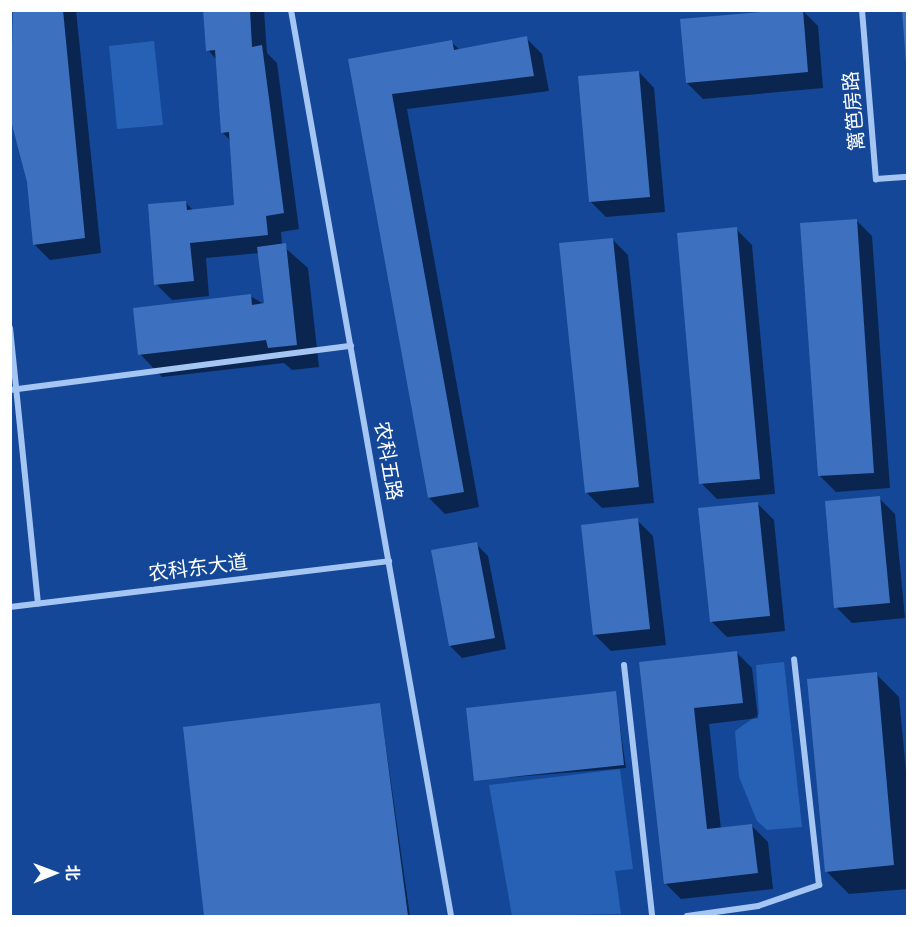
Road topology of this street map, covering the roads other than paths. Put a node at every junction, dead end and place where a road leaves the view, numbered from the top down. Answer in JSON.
{"nodes":[{"id":1,"x":291,"y":10,"type":"edge"},
{"id":2,"x":862,"y":10,"type":"edge"},
{"id":3,"x":908,"y":177,"type":"edge"},
{"id":4,"x":10,"y":328,"type":"edge"},
{"id":5,"x":351,"y":346,"type":"junction"},
{"id":6,"x":13,"y":389,"type":"edge"},
{"id":7,"x":389,"y":561,"type":"junction"},
{"id":8,"x":38,"y":604,"type":"junction"},
{"id":9,"x":10,"y":607,"type":"edge"},
{"id":10,"x":794,"y":659,"type":"dead end"},
{"id":11,"x":624,"y":665,"type":"dead end"},
{"id":12,"x":451,"y":916,"type":"edge"},
{"id":13,"x":652,"y":916,"type":"edge"},
{"id":14,"x":687,"y":916,"type":"edge"}],
"edges":[{"from":1,"to":5,"type":"street","name":"农科五路"},
{"from":2,"to":3,"type":"street","name":"篱笆房路"},
{"from":4,"to":6,"type":"street"},
{"from":5,"to":6,"type":"street"},
{"from":5,"to":7,"type":"street","name":"农科五路"},
{"from":6,"to":8,"type":"street"},
{"from":7,"to":8,"type":"street","name":"农科东大道"},
{"from":7,"to":12,"type":"street","name":"农科五路"},
{"from":8,"to":9,"type":"street","name":"农科东大道"},
{"from":10,"to":14,"type":"street"},
{"from":11,"to":13,"type":"street"}]}
